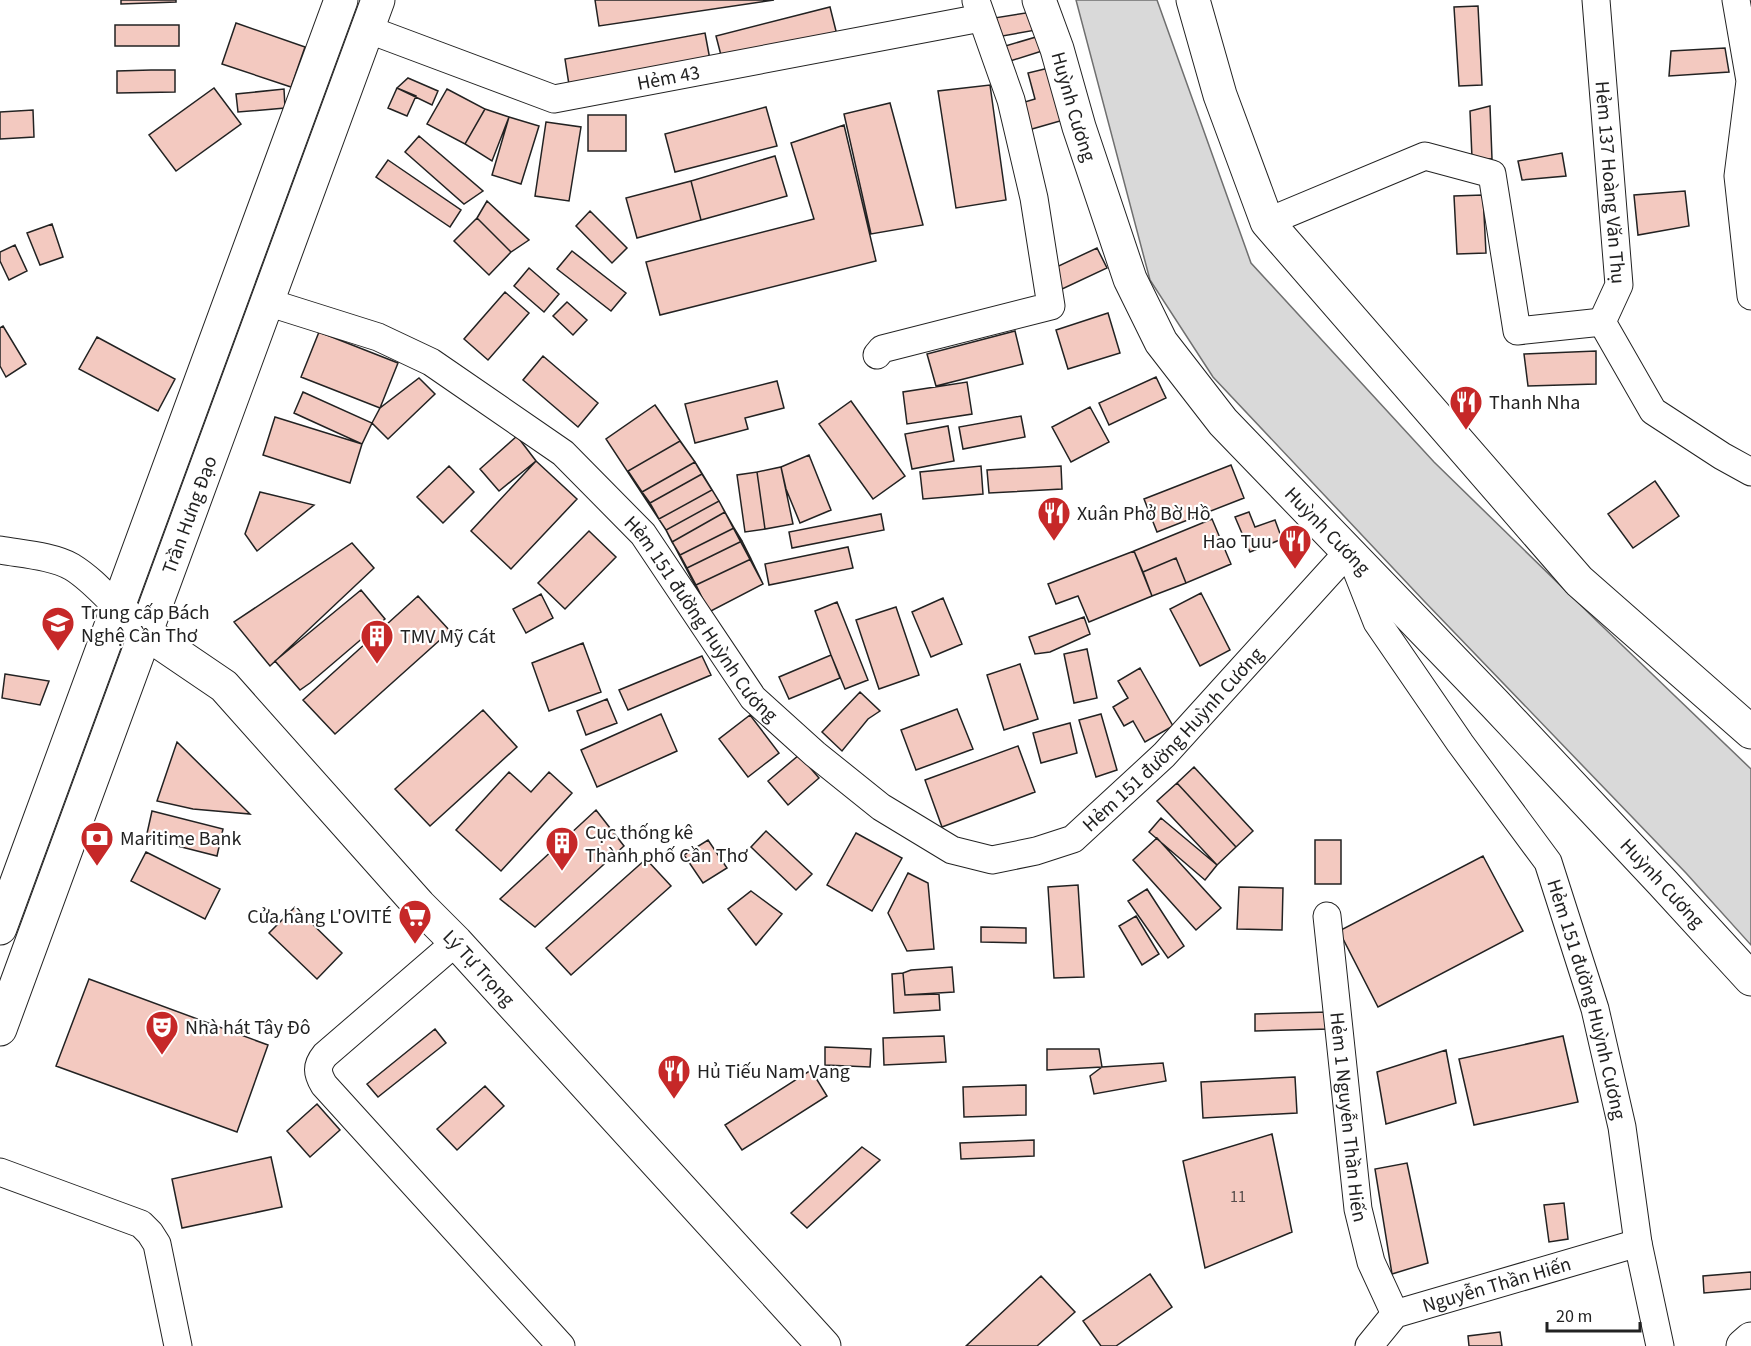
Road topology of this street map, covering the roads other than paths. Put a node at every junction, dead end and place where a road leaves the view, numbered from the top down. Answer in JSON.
{"nodes":[{"id":1,"x":341,"y":0,"type":"edge"},
{"id":2,"x":1039,"y":0,"type":"edge"},
{"id":3,"x":1193,"y":0,"type":"edge"},
{"id":4,"x":1596,"y":0,"type":"edge"},
{"id":5,"x":1736,"y":0,"type":"edge"},
{"id":6,"x":978,"y":9,"type":"edge"},
{"id":7,"x":372,"y":15,"type":"edge"},
{"id":8,"x":1267,"y":222,"type":"junction"},
{"id":9,"x":1751,"y":296,"type":"edge"},
{"id":10,"x":267,"y":302,"type":"junction"},
{"id":11,"x":1602,"y":322,"type":"junction"},
{"id":12,"x":877,"y":355,"type":"dead end"},
{"id":13,"x":1751,"y":472,"type":"edge"},
{"id":14,"x":0,"y":550,"type":"edge"},
{"id":15,"x":1349,"y":551,"type":"junction"},
{"id":16,"x":118,"y":608,"type":"junction"},
{"id":17,"x":146,"y":633,"type":"junction"},
{"id":18,"x":1751,"y":732,"type":"edge"},
{"id":19,"x":1327,"y":915,"type":"dead end"},
{"id":20,"x":0,"y":928,"type":"edge"},
{"id":21,"x":456,"y":942,"type":"junction"},
{"id":22,"x":1751,"y":979,"type":"edge"},
{"id":23,"x":0,"y":1029,"type":"edge"},
{"id":24,"x":0,"y":1172,"type":"edge"},
{"id":25,"x":1638,"y":1243,"type":"junction"},
{"id":26,"x":1395,"y":1314,"type":"junction"},
{"id":27,"x":1751,"y":1339,"type":"edge"},
{"id":28,"x":178,"y":1346,"type":"edge"},
{"id":29,"x":561,"y":1346,"type":"edge"},
{"id":30,"x":824,"y":1346,"type":"edge"},
{"id":31,"x":1369,"y":1346,"type":"edge"},
{"id":32,"x":1660,"y":1346,"type":"edge"},
{"id":33,"x":1743,"y":1346,"type":"edge"}],
"edges":[{"from":1,"to":16,"type":"main road","name":"Trần Hưng Đạo"},
{"from":2,"to":15,"type":"main road","name":"Huỳnh Cương"},
{"from":3,"to":8,"type":"main road"},
{"from":4,"to":11,"type":"street","name":"Hẻm 137 Hoàng Văn Thụ"},
{"from":5,"to":9,"type":"street"},
{"from":6,"to":7,"type":"street","name":"Hẻm 43"},
{"from":6,"to":12,"type":"street"},
{"from":7,"to":10,"type":"main road","name":"Trần Hưng Đạo"},
{"from":8,"to":11,"type":"street"},
{"from":8,"to":18,"type":"main road"},
{"from":10,"to":15,"type":"street","name":"Hẻm 151 đường Huỳnh Cương"},
{"from":10,"to":17,"type":"main road","name":"Trần Hưng Đạo"},
{"from":11,"to":13,"type":"street"},
{"from":14,"to":16,"type":"street"},
{"from":15,"to":22,"type":"main road","name":"Huỳnh Cương"},
{"from":15,"to":25,"type":"street","name":"Hẻm 151 đường Huỳnh Cương"},
{"from":16,"to":17,"type":"main road","name":"Lý Tự Trọng"},
{"from":16,"to":20,"type":"main road","name":"Trần Hưng Đạo"},
{"from":17,"to":21,"type":"main road","name":"Lý Tự Trọng"},
{"from":17,"to":23,"type":"main road","name":"Trần Hưng Đạo"},
{"from":19,"to":26,"type":"street","name":"Hẻm 1 Nguyễn Thần Hiến"},
{"from":21,"to":29,"type":"street"},
{"from":21,"to":30,"type":"main road","name":"Lý Tự Trọng"},
{"from":24,"to":28,"type":"street"},
{"from":25,"to":26,"type":"street","name":"Nguyễn Thần Hiến"},
{"from":25,"to":32,"type":"street","name":"Hẻm 151 đường Huỳnh Cương"},
{"from":26,"to":31,"type":"street"},
{"from":27,"to":33,"type":"main road"}]}
